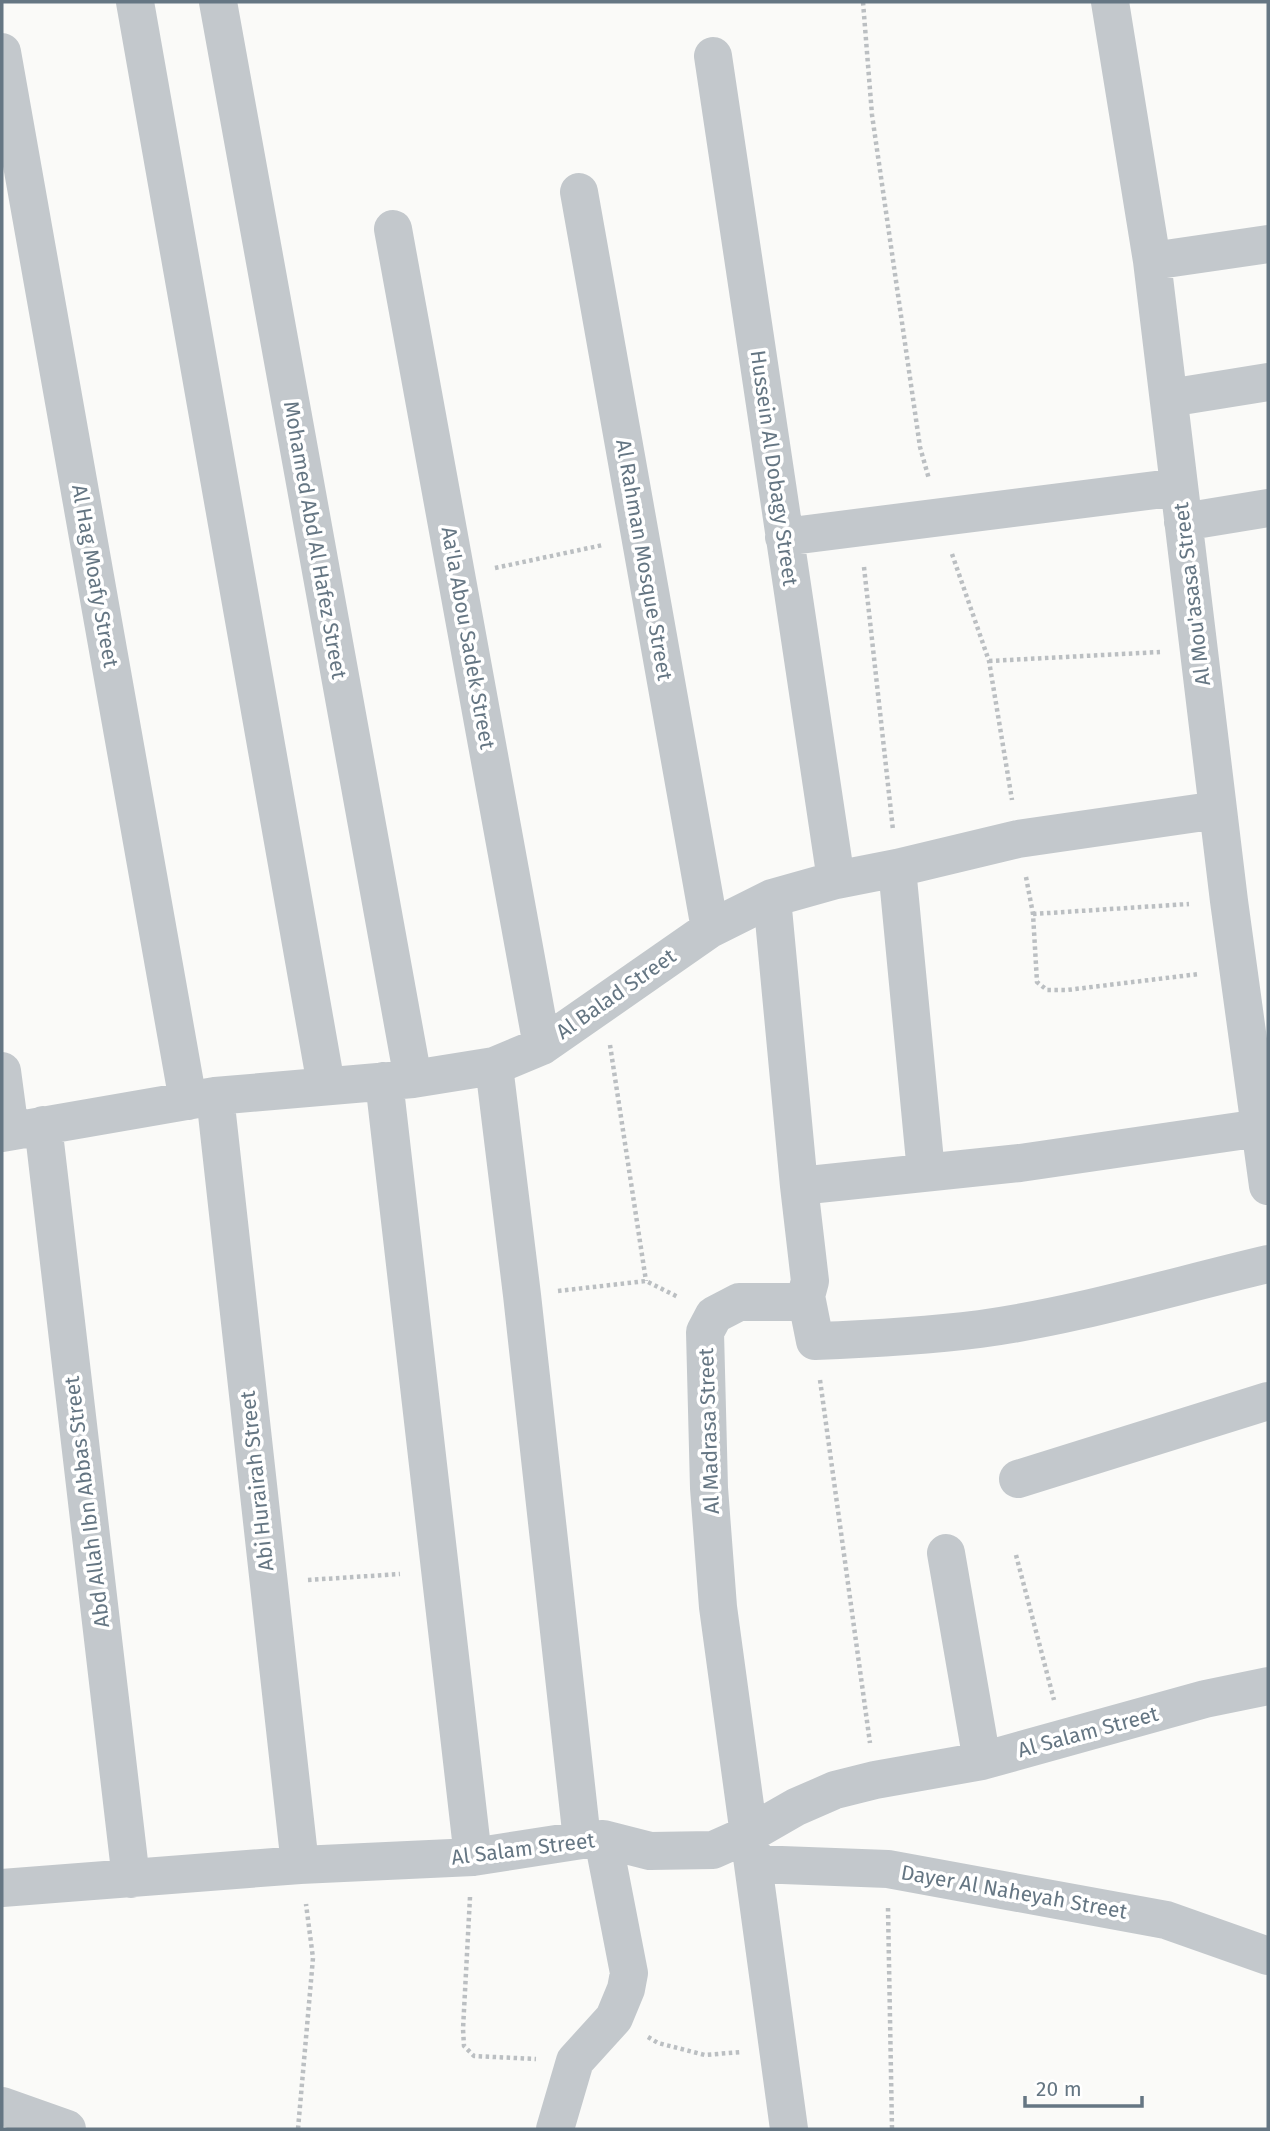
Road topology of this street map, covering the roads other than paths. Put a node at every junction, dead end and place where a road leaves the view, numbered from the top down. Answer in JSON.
{"nodes":[{"id":1,"x":135,"y":2,"type":"edge"},
{"id":2,"x":218,"y":2,"type":"edge"},
{"id":3,"x":1110,"y":2,"type":"edge"},
{"id":4,"x":2,"y":52,"type":"edge"},
{"id":5,"x":713,"y":55,"type":"dead end"},
{"id":6,"x":579,"y":192,"type":"dead end"},
{"id":7,"x":393,"y":229,"type":"dead end"},
{"id":8,"x":1268,"y":244,"type":"edge"},
{"id":9,"x":1152,"y":261,"type":"junction"},
{"id":10,"x":1268,"y":382,"type":"edge"},
{"id":11,"x":1169,"y":398,"type":"junction"},
{"id":12,"x":1181,"y":505,"type":"junction"},
{"id":13,"x":1268,"y":508,"type":"edge"},
{"id":14,"x":785,"y":537,"type":"junction"},
{"id":15,"x":1218,"y":810,"type":"junction"},
{"id":16,"x":897,"y":868,"type":"junction"},
{"id":17,"x":835,"y":880,"type":"junction"},
{"id":18,"x":772,"y":898,"type":"junction"},
{"id":19,"x":710,"y":929,"type":"junction"},
{"id":20,"x":542,"y":1046,"type":"junction"},
{"id":21,"x":494,"y":1066,"type":"junction"},
{"id":22,"x":2,"y":1071,"type":"edge"},
{"id":23,"x":398,"y":1080,"type":"junction"},
{"id":24,"x":326,"y":1085,"type":"junction"},
{"id":25,"x":202,"y":1099,"type":"junction"},
{"id":26,"x":1260,"y":1128,"type":"junction"},
{"id":27,"x":19,"y":1129,"type":"edge"},
{"id":28,"x":926,"y":1172,"type":"junction"},
{"id":29,"x":799,"y":1186,"type":"junction"},
{"id":30,"x":1268,"y":1186,"type":"edge"},
{"id":31,"x":1268,"y":1264,"type":"edge"},
{"id":32,"x":807,"y":1296,"type":"junction"},
{"id":33,"x":1268,"y":1401,"type":"edge"},
{"id":34,"x":1018,"y":1479,"type":"dead end"},
{"id":35,"x":946,"y":1553,"type":"dead end"},
{"id":36,"x":1268,"y":1686,"type":"edge"},
{"id":37,"x":982,"y":1761,"type":"junction"},
{"id":38,"x":593,"y":1839,"type":"junction"},
{"id":39,"x":751,"y":1849,"type":"junction"},
{"id":40,"x":473,"y":1857,"type":"junction"},
{"id":41,"x":300,"y":1865,"type":"junction"},
{"id":42,"x":131,"y":1879,"type":"junction"},
{"id":43,"x":2,"y":1888,"type":"edge"},
{"id":44,"x":1268,"y":1956,"type":"edge"},
{"id":45,"x":2,"y":2106,"type":"edge"},
{"id":46,"x":67,"y":2129,"type":"edge"},
{"id":47,"x":555,"y":2129,"type":"edge"},
{"id":48,"x":789,"y":2129,"type":"edge"}],
"edges":[{"from":1,"to":24,"type":"street"},
{"from":2,"to":23,"type":"street","name":"Mohamed Abd Al Hafez Street"},
{"from":3,"to":9,"type":"street","name":"Al Mou'asasa Street"},
{"from":4,"to":25,"type":"street","name":"Al Hag Moafy Street"},
{"from":5,"to":14,"type":"street","name":"Hussein Al Dobagy Street"},
{"from":6,"to":19,"type":"street","name":"Al Rahman Mosque Street"},
{"from":7,"to":20,"type":"street","name":"Aa'la Abou Sadek Street"},
{"from":8,"to":9,"type":"street"},
{"from":9,"to":11,"type":"street","name":"Al Mou'asasa Street"},
{"from":10,"to":11,"type":"street"},
{"from":11,"to":12,"type":"street","name":"Al Mou'asasa Street"},
{"from":12,"to":13,"type":"street"},
{"from":12,"to":14,"type":"street"},
{"from":12,"to":15,"type":"street","name":"Al Mou'asasa Street"},
{"from":14,"to":17,"type":"street","name":"Hussein Al Dobagy Street"},
{"from":15,"to":16,"type":"street","name":"Al Balad Street"},
{"from":15,"to":26,"type":"street","name":"Al Mou'asasa Street"},
{"from":16,"to":17,"type":"street","name":"Al Balad Street"},
{"from":16,"to":28,"type":"street"},
{"from":17,"to":18,"type":"street","name":"Al Balad Street"},
{"from":18,"to":19,"type":"street","name":"Al Balad Street"},
{"from":18,"to":29,"type":"street"},
{"from":19,"to":20,"type":"street","name":"Al Balad Street"},
{"from":20,"to":21,"type":"street","name":"Al Balad Street"},
{"from":21,"to":23,"type":"street","name":"Al Balad Street"},
{"from":21,"to":38,"type":"street"},
{"from":22,"to":27,"type":"street","name":"Abd Allah Ibn Abbas Street"},
{"from":23,"to":24,"type":"street","name":"Al Balad Street"},
{"from":23,"to":40,"type":"street","name":"Mohamed Abd Al Hafez Street"},
{"from":24,"to":25,"type":"street","name":"Al Balad Street"},
{"from":25,"to":27,"type":"street","name":"Al Balad Street"},
{"from":25,"to":41,"type":"street","name":"Abi Hurairah Street"},
{"from":26,"to":28,"type":"street"},
{"from":26,"to":30,"type":"street","name":"Al Mou'asasa Street"},
{"from":27,"to":42,"type":"street","name":"Abd Allah Ibn Abbas Street"},
{"from":28,"to":29,"type":"street"},
{"from":29,"to":32,"type":"street"},
{"from":31,"to":32,"type":"street"},
{"from":32,"to":39,"type":"street","name":"Al Madrasa Street"},
{"from":33,"to":34,"type":"street"},
{"from":35,"to":37,"type":"street"},
{"from":36,"to":37,"type":"street","name":"Al Salam Street"},
{"from":37,"to":39,"type":"street","name":"Al Salam Street"},
{"from":38,"to":39,"type":"street","name":"Al Salam Street"},
{"from":38,"to":40,"type":"street","name":"Al Salam Street"},
{"from":38,"to":47,"type":"street"},
{"from":39,"to":44,"type":"street","name":"Dayer Al Naheyah Street"},
{"from":39,"to":48,"type":"street","name":"Al Madrasa Street"},
{"from":40,"to":41,"type":"street","name":"Al Salam Street"},
{"from":41,"to":42,"type":"street","name":"Al Salam Street"},
{"from":42,"to":43,"type":"street","name":"Al Salam Street"},
{"from":45,"to":46,"type":"street"}]}
